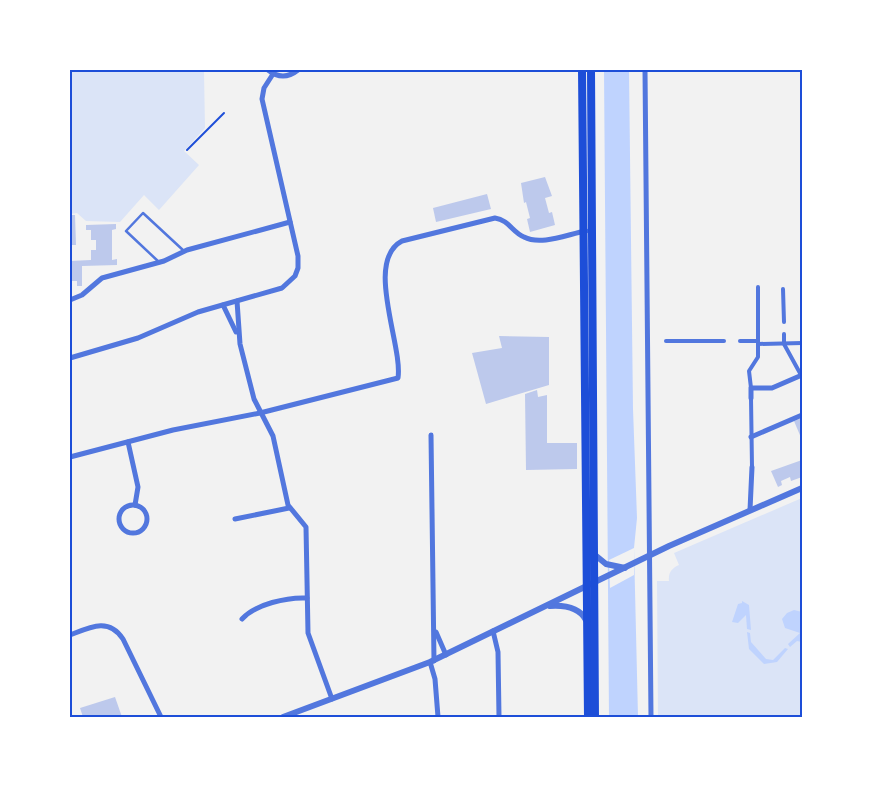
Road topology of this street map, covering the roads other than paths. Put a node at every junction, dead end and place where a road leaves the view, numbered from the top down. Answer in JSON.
{"nodes":[{"id":1,"x":268,"y":70,"type":"edge"},
{"id":2,"x":303,"y":70,"type":"edge"},
{"id":3,"x":582,"y":70,"type":"edge"},
{"id":4,"x":591,"y":70,"type":"edge"},
{"id":5,"x":645,"y":70,"type":"edge"},
{"id":6,"x":297,"y":71,"type":"edge"},
{"id":7,"x":273,"y":74,"type":"junction"},
{"id":8,"x":290,"y":222,"type":"junction"},
{"id":9,"x":593,"y":230,"type":"junction"},
{"id":10,"x":584,"y":231,"type":"junction"},
{"id":11,"x":184,"y":251,"type":"junction"},
{"id":12,"x":160,"y":263,"type":"junction"},
{"id":13,"x":758,"y":287,"type":"dead end"},
{"id":14,"x":783,"y":289,"type":"dead end"},
{"id":15,"x":70,"y":300,"type":"edge"},
{"id":16,"x":236,"y":301,"type":"junction"},
{"id":17,"x":224,"y":305,"type":"junction"},
{"id":18,"x":784,"y":322,"type":"dead end"},
{"id":19,"x":784,"y":334,"type":"dead end"},
{"id":20,"x":666,"y":341,"type":"dead end"},
{"id":21,"x":724,"y":341,"type":"dead end"},
{"id":22,"x":740,"y":341,"type":"dead end"},
{"id":23,"x":758,"y":342,"type":"junction"},
{"id":24,"x":802,"y":343,"type":"edge"},
{"id":25,"x":240,"y":344,"type":"junction"},
{"id":26,"x":784,"y":344,"type":"junction"},
{"id":27,"x":70,"y":358,"type":"edge"},
{"id":28,"x":802,"y":375,"type":"edge"},
{"id":29,"x":750,"y":388,"type":"junction"},
{"id":30,"x":751,"y":398,"type":"joint"},
{"id":31,"x":260,"y":413,"type":"junction"},
{"id":32,"x":802,"y":415,"type":"edge"},
{"id":33,"x":431,"y":435,"type":"dead end"},
{"id":34,"x":751,"y":437,"type":"junction"},
{"id":35,"x":128,"y":442,"type":"junction"},
{"id":36,"x":70,"y":457,"type":"edge"},
{"id":37,"x":752,"y":467,"type":"joint"},
{"id":38,"x":802,"y":488,"type":"edge"},
{"id":39,"x":135,"y":505,"type":"junction"},
{"id":40,"x":289,"y":508,"type":"junction"},
{"id":41,"x":750,"y":510,"type":"junction"},
{"id":42,"x":235,"y":519,"type":"dead end"},
{"id":43,"x":594,"y":555,"type":"junction"},
{"id":44,"x":648,"y":557,"type":"junction"},
{"id":45,"x":626,"y":568,"type":"junction"},
{"id":46,"x":594,"y":584,"type":"junction"},
{"id":47,"x":586,"y":588,"type":"junction"},
{"id":48,"x":307,"y":598,"type":"junction"},
{"id":49,"x":547,"y":606,"type":"junction"},
{"id":50,"x":242,"y":619,"type":"dead end"},
{"id":51,"x":586,"y":620,"type":"junction"},
{"id":52,"x":435,"y":629,"type":"junction"},
{"id":53,"x":493,"y":631,"type":"junction"},
{"id":54,"x":70,"y":635,"type":"edge"},
{"id":55,"x":446,"y":655,"type":"junction"},
{"id":56,"x":432,"y":662,"type":"junction"},
{"id":57,"x":332,"y":699,"type":"junction"},
{"id":58,"x":296,"y":715,"type":"edge"},
{"id":59,"x":161,"y":717,"type":"edge"},
{"id":60,"x":283,"y":717,"type":"edge"},
{"id":61,"x":438,"y":717,"type":"edge"},
{"id":62,"x":499,"y":717,"type":"edge"},
{"id":63,"x":588,"y":717,"type":"edge"},
{"id":64,"x":595,"y":717,"type":"edge"},
{"id":65,"x":651,"y":717,"type":"edge"}],
"edges":[{"from":1,"to":7,"type":"street"},
{"from":2,"to":6,"type":"street"},
{"from":3,"to":10,"type":"main road"},
{"from":4,"to":9,"type":"main road"},
{"from":5,"to":44,"type":"street"},
{"from":6,"to":7,"type":"street"},
{"from":7,"to":8,"type":"street"},
{"from":8,"to":11,"type":"street"},
{"from":8,"to":16,"type":"street"},
{"from":9,"to":10,"type":"street"},
{"from":9,"to":43,"type":"main road"},
{"from":10,"to":31,"type":"street"},
{"from":10,"to":47,"type":"main road"},
{"from":11,"to":12,"type":"street"},
{"from":11,"to":12,"type":"lane"},
{"from":12,"to":15,"type":"street"},
{"from":13,"to":23,"type":"street"},
{"from":14,"to":18,"type":"street"},
{"from":16,"to":17,"type":"street"},
{"from":16,"to":25,"type":"street"},
{"from":17,"to":25,"type":"street"},
{"from":17,"to":27,"type":"street"},
{"from":19,"to":26,"type":"street"},
{"from":20,"to":21,"type":"street"},
{"from":22,"to":23,"type":"street"},
{"from":23,"to":26,"type":"street"},
{"from":23,"to":29,"type":"street"},
{"from":24,"to":26,"type":"street"},
{"from":25,"to":31,"type":"street"},
{"from":26,"to":28,"type":"street"},
{"from":28,"to":29,"type":"street"},
{"from":29,"to":30,"type":"street"},
{"from":30,"to":34,"type":"street"},
{"from":31,"to":35,"type":"street"},
{"from":31,"to":40,"type":"street"},
{"from":32,"to":34,"type":"street"},
{"from":33,"to":52,"type":"street"},
{"from":34,"to":37,"type":"street"},
{"from":35,"to":36,"type":"street"},
{"from":35,"to":39,"type":"street"},
{"from":37,"to":41,"type":"street"},
{"from":38,"to":41,"type":"street"},
{"from":39,"to":39,"type":"street"},
{"from":40,"to":42,"type":"street"},
{"from":40,"to":48,"type":"street"},
{"from":41,"to":44,"type":"street"},
{"from":43,"to":45,"type":"street"},
{"from":43,"to":46,"type":"main road"},
{"from":44,"to":45,"type":"street"},
{"from":44,"to":65,"type":"street"},
{"from":45,"to":46,"type":"street"},
{"from":46,"to":47,"type":"street"},
{"from":46,"to":64,"type":"main road"},
{"from":47,"to":49,"type":"street"},
{"from":47,"to":51,"type":"main road"},
{"from":48,"to":50,"type":"street"},
{"from":48,"to":57,"type":"street"},
{"from":49,"to":51,"type":"street"},
{"from":49,"to":53,"type":"street"},
{"from":51,"to":63,"type":"main road"},
{"from":52,"to":55,"type":"street"},
{"from":52,"to":56,"type":"street"},
{"from":53,"to":55,"type":"street"},
{"from":53,"to":62,"type":"street"},
{"from":54,"to":59,"type":"street"},
{"from":55,"to":56,"type":"street"},
{"from":56,"to":57,"type":"street"},
{"from":56,"to":61,"type":"street"},
{"from":57,"to":58,"type":"street"},
{"from":58,"to":60,"type":"street"}]}
